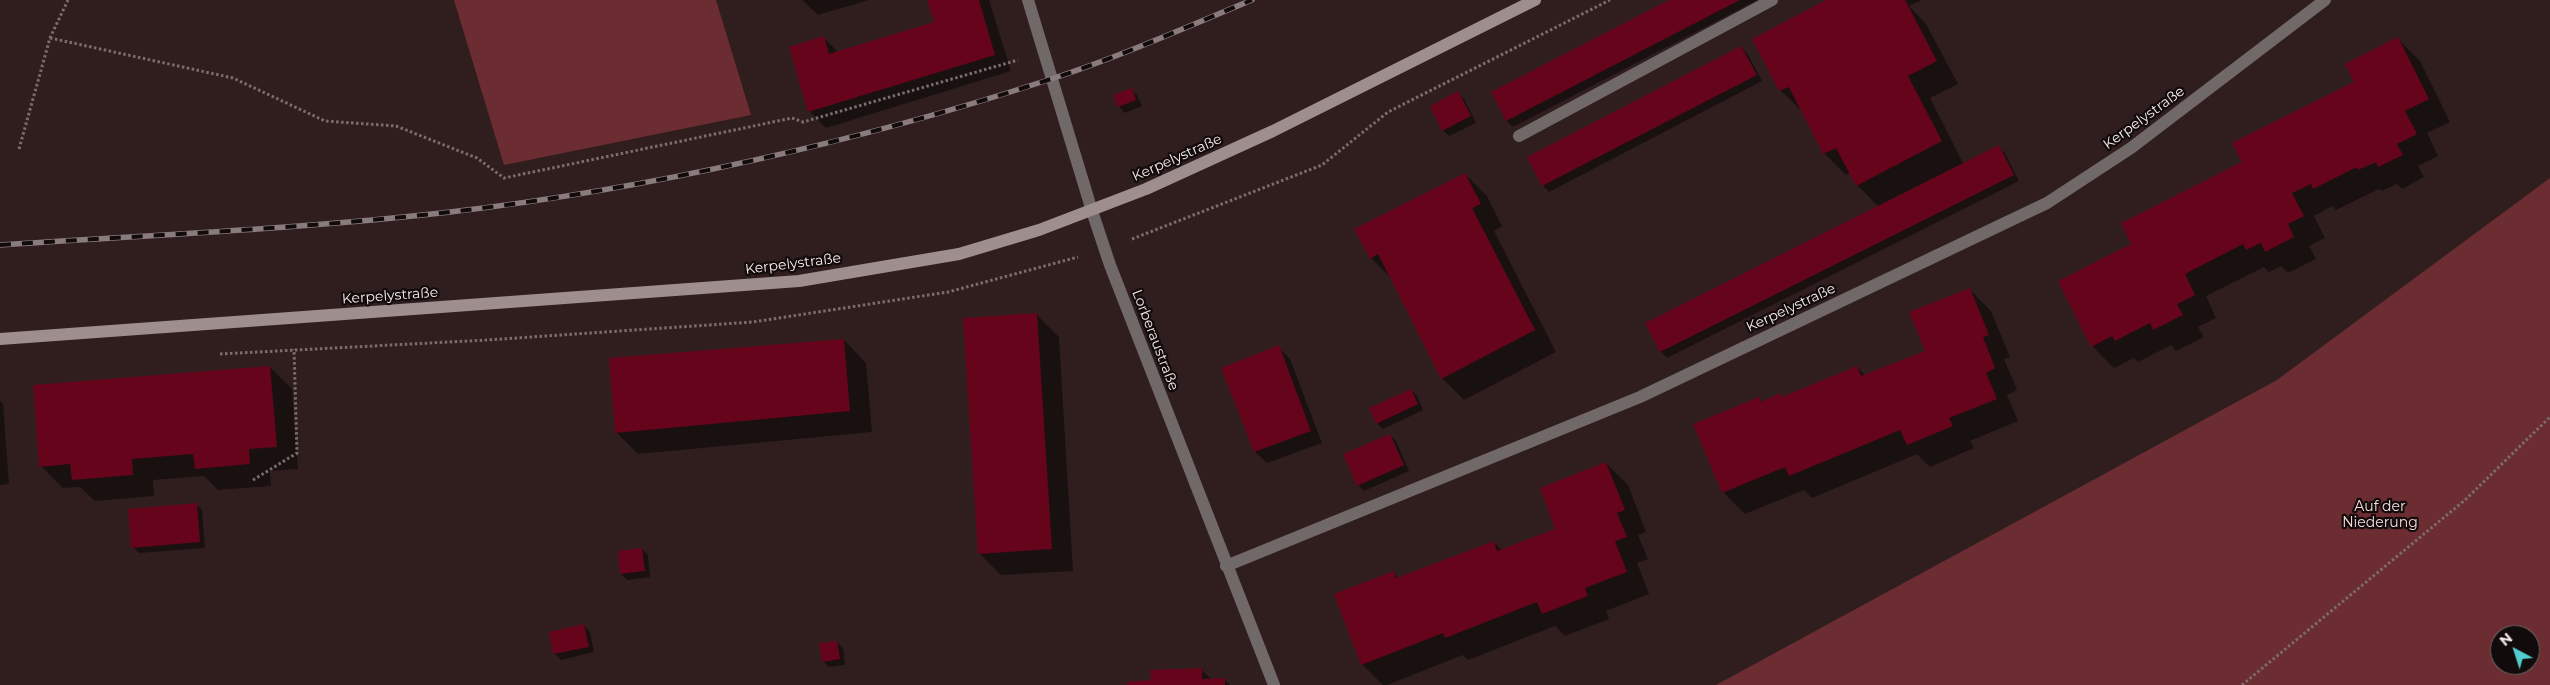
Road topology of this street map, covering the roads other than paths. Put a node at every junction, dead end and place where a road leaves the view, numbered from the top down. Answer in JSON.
{"nodes":[{"id":1,"x":1028,"y":0,"type":"edge"},
{"id":2,"x":1535,"y":0,"type":"edge"},
{"id":3,"x":1772,"y":0,"type":"edge"},
{"id":4,"x":2325,"y":0,"type":"edge"},
{"id":5,"x":1519,"y":136,"type":"dead end"},
{"id":6,"x":1092,"y":211,"type":"junction"},
{"id":7,"x":0,"y":339,"type":"edge"},
{"id":8,"x":1226,"y":566,"type":"junction"},
{"id":9,"x":1274,"y":685,"type":"edge"}],
"edges":[{"from":1,"to":6,"type":"street","name":"Lorberaustraße"},
{"from":2,"to":6,"type":"main road","name":"Kerpelystraße"},
{"from":3,"to":5,"type":"street"},
{"from":4,"to":8,"type":"street","name":"Kerpelystraße"},
{"from":6,"to":7,"type":"main road","name":"Kerpelystraße"},
{"from":6,"to":8,"type":"street","name":"Lorberaustraße"},
{"from":8,"to":9,"type":"street","name":"Lorberaustraße"}]}
